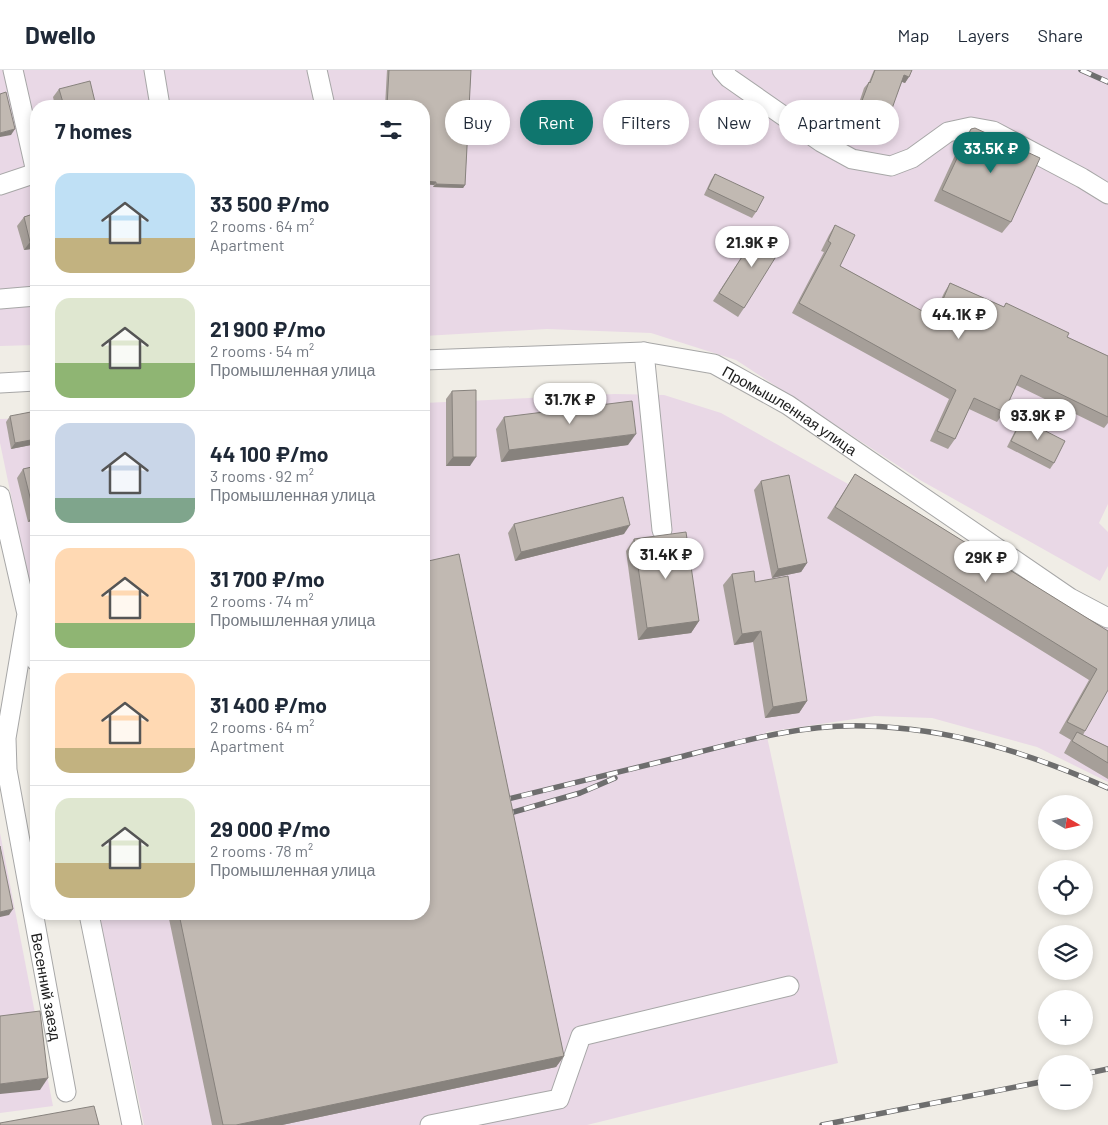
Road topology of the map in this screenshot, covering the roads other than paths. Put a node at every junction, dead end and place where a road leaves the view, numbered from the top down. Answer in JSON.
{"nodes":[{"id":1,"x":13,"y":70,"type":"edge"},
{"id":2,"x":154,"y":70,"type":"edge"},
{"id":3,"x":317,"y":70,"type":"edge"},
{"id":4,"x":722,"y":70,"type":"edge"},
{"id":5,"x":159,"y":100,"type":"edge"},
{"id":6,"x":324,"y":100,"type":"edge"},
{"id":7,"x":30,"y":145,"type":"edge"},
{"id":8,"x":30,"y":174,"type":"edge"},
{"id":9,"x":0,"y":185,"type":"edge"},
{"id":10,"x":1108,"y":194,"type":"edge"},
{"id":11,"x":30,"y":296,"type":"edge"},
{"id":12,"x":0,"y":299,"type":"edge"},
{"id":13,"x":644,"y":352,"type":"junction"},
{"id":14,"x":430,"y":360,"type":"edge"},
{"id":15,"x":30,"y":381,"type":"edge"},
{"id":16,"x":0,"y":383,"type":"edge"},
{"id":17,"x":0,"y":496,"type":"edge"},
{"id":18,"x":662,"y":530,"type":"dead end"},
{"id":19,"x":27,"y":614,"type":"junction"},
{"id":20,"x":1108,"y":618,"type":"edge"},
{"id":21,"x":30,"y":630,"type":"edge"},
{"id":22,"x":4,"y":770,"type":"edge"},
{"id":23,"x":30,"y":905,"type":"edge"},
{"id":24,"x":33,"y":920,"type":"edge"},
{"id":25,"x":90,"y":920,"type":"edge"},
{"id":26,"x":789,"y":986,"type":"dead end"},
{"id":27,"x":66,"y":1092,"type":"dead end"},
{"id":28,"x":132,"y":1125,"type":"edge"},
{"id":29,"x":430,"y":1125,"type":"edge"}],
"edges":[{"from":1,"to":7,"type":"street"},
{"from":2,"to":5,"type":"street"},
{"from":3,"to":6,"type":"street"},
{"from":4,"to":10,"type":"street"},
{"from":8,"to":9,"type":"street"},
{"from":11,"to":12,"type":"street"},
{"from":13,"to":14,"type":"street","name":"Промышленная улица"},
{"from":13,"to":18,"type":"street"},
{"from":13,"to":20,"type":"street","name":"Промышленная улица"},
{"from":15,"to":16,"type":"street"},
{"from":17,"to":19,"type":"street","name":"Весенний заезд"},
{"from":19,"to":21,"type":"street"},
{"from":19,"to":22,"type":"street","name":"Весенний заезд"},
{"from":22,"to":23,"type":"street","name":"Весенний заезд"},
{"from":24,"to":27,"type":"street","name":"Весенний заезд"},
{"from":25,"to":28,"type":"street"},
{"from":26,"to":29,"type":"street"}]}
